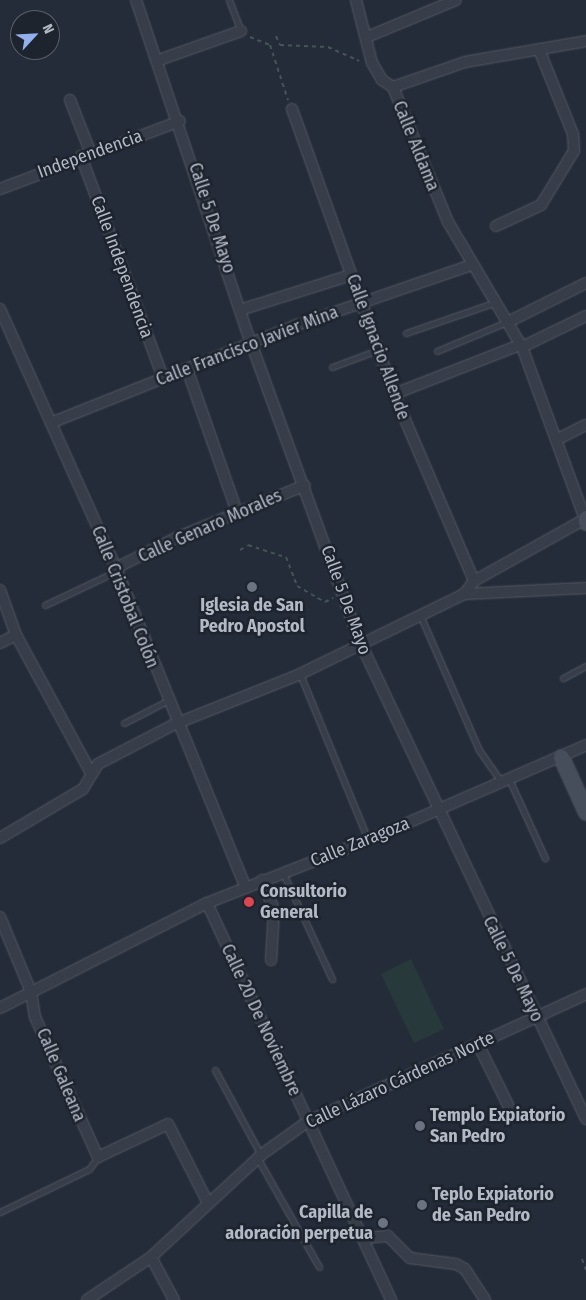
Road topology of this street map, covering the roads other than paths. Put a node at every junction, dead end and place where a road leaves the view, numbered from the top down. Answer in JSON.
{"nodes":[{"id":1,"x":136,"y":0,"type":"edge"},
{"id":2,"x":229,"y":0,"type":"edge"},
{"id":3,"x":356,"y":0,"type":"edge"},
{"id":4,"x":456,"y":0,"type":"edge"},
{"id":5,"x":241,"y":31,"type":"joint"},
{"id":6,"x":367,"y":37,"type":"junction"},
{"id":7,"x":586,"y":41,"type":"edge"},
{"id":8,"x":540,"y":52,"type":"junction"},
{"id":9,"x":158,"y":60,"type":"junction"},
{"id":10,"x":393,"y":87,"type":"junction"},
{"id":11,"x":70,"y":100,"type":"dead end"},
{"id":12,"x":292,"y":109,"type":"road end"},
{"id":13,"x":180,"y":121,"type":"junction"},
{"id":14,"x":86,"y":155,"type":"junction"},
{"id":15,"x":0,"y":189,"type":"edge"},
{"id":16,"x":496,"y":226,"type":"dead end"},
{"id":17,"x":471,"y":265,"type":"junction"},
{"id":18,"x":351,"y":275,"type":"junction"},
{"id":19,"x":586,"y":283,"type":"edge"},
{"id":20,"x":496,"y":301,"type":"junction"},
{"id":21,"x":362,"y":302,"type":"junction"},
{"id":22,"x":0,"y":309,"type":"edge"},
{"id":23,"x":240,"y":310,"type":"junction"},
{"id":24,"x":586,"y":316,"type":"edge"},
{"id":25,"x":510,"y":321,"type":"junction"},
{"id":26,"x":406,"y":333,"type":"dead end"},
{"id":27,"x":251,"y":343,"type":"junction"},
{"id":28,"x":521,"y":346,"type":"junction"},
{"id":29,"x":378,"y":350,"type":"junction"},
{"id":30,"x":438,"y":351,"type":"dead end"},
{"id":31,"x":332,"y":367,"type":"dead end"},
{"id":32,"x":187,"y":369,"type":"junction"},
{"id":33,"x":163,"y":378,"type":"junction"},
{"id":34,"x":394,"y":394,"type":"junction"},
{"id":35,"x":53,"y":422,"type":"junction"},
{"id":36,"x":586,"y":425,"type":"edge"},
{"id":37,"x":558,"y":438,"type":"junction"},
{"id":38,"x":305,"y":485,"type":"junction"},
{"id":39,"x":237,"y":512,"type":"junction"},
{"id":40,"x":586,"y":519,"type":"edge"},
{"id":41,"x":116,"y":570,"type":"junction"},
{"id":42,"x":474,"y":581,"type":"junction"},
{"id":43,"x":586,"y":588,"type":"edge"},
{"id":44,"x":0,"y":590,"type":"edge"},
{"id":45,"x":464,"y":594,"type":"junction"},
{"id":46,"x":45,"y":605,"type":"dead end"},
{"id":47,"x":420,"y":614,"type":"junction"},
{"id":48,"x":16,"y":635,"type":"junction"},
{"id":49,"x":360,"y":642,"type":"junction"},
{"id":50,"x":0,"y":643,"type":"edge"},
{"id":51,"x":586,"y":666,"type":"edge"},
{"id":52,"x":300,"y":674,"type":"junction"},
{"id":53,"x":563,"y":678,"type":"dead end"},
{"id":54,"x":167,"y":702,"type":"junction"},
{"id":55,"x":124,"y":723,"type":"dead end"},
{"id":56,"x":176,"y":724,"type":"junction"},
{"id":57,"x":586,"y":745,"type":"edge"},
{"id":58,"x":561,"y":757,"type":"junction"},
{"id":59,"x":91,"y":773,"type":"junction"},
{"id":60,"x":505,"y":781,"type":"junction"},
{"id":61,"x":437,"y":811,"type":"junction"},
{"id":62,"x":586,"y":812,"type":"edge"},
{"id":63,"x":0,"y":838,"type":"edge"},
{"id":64,"x":368,"y":840,"type":"junction"},
{"id":65,"x":545,"y":858,"type":"dead end"},
{"id":66,"x":283,"y":872,"type":"junction"},
{"id":67,"x":262,"y":880,"type":"junction"},
{"id":68,"x":245,"y":886,"type":"junction"},
{"id":69,"x":207,"y":903,"type":"junction"},
{"id":70,"x":0,"y":917,"type":"edge"},
{"id":71,"x":272,"y":960,"type":"dead end"},
{"id":72,"x":332,"y":979,"type":"dead end"},
{"id":73,"x":31,"y":992,"type":"junction"},
{"id":74,"x":586,"y":994,"type":"edge"},
{"id":75,"x":0,"y":1008,"type":"edge"},
{"id":76,"x":536,"y":1016,"type":"junction"},
{"id":77,"x":478,"y":1044,"type":"junction"},
{"id":78,"x":215,"y":1070,"type":"dead end"},
{"id":79,"x":511,"y":1112,"type":"dead end"},
{"id":80,"x":586,"y":1119,"type":"edge"},
{"id":81,"x":308,"y":1122,"type":"junction"},
{"id":82,"x":98,"y":1157,"type":"junction"},
{"id":83,"x":259,"y":1157,"type":"junction"},
{"id":84,"x":208,"y":1203,"type":"junction"},
{"id":85,"x":0,"y":1212,"type":"edge"},
{"id":86,"x":364,"y":1238,"type":"junction"},
{"id":87,"x":151,"y":1257,"type":"junction"},
{"id":88,"x":318,"y":1267,"type":"dead end"},
{"id":89,"x":87,"y":1300,"type":"edge"},
{"id":90,"x":174,"y":1300,"type":"edge"},
{"id":91,"x":391,"y":1300,"type":"edge"},
{"id":92,"x":485,"y":1300,"type":"edge"}],
"edges":[{"from":1,"to":9,"type":"street","name":"Calle 5 De Mayo"},
{"from":2,"to":5,"type":"lane"},
{"from":3,"to":6,"type":"street","name":"Calle Aldama"},
{"from":4,"to":6,"type":"street"},
{"from":5,"to":9,"type":"street"},
{"from":6,"to":10,"type":"street","name":"Calle Aldama"},
{"from":7,"to":8,"type":"street"},
{"from":8,"to":10,"type":"street"},
{"from":8,"to":16,"type":"street"},
{"from":9,"to":13,"type":"street","name":"Calle 5 De Mayo"},
{"from":10,"to":17,"type":"street","name":"Calle Aldama"},
{"from":11,"to":14,"type":"street","name":"Calle Independencia"},
{"from":12,"to":18,"type":"street","name":"Calle Ignacio Allende"},
{"from":13,"to":14,"type":"street","name":"Independencia"},
{"from":13,"to":23,"type":"street","name":"Calle 5 De Mayo"},
{"from":14,"to":15,"type":"street","name":"Independencia"},
{"from":14,"to":33,"type":"street","name":"Calle Independencia"},
{"from":17,"to":20,"type":"street","name":"Calle Aldama"},
{"from":17,"to":21,"type":"street","name":"Calle Francisco Javier Mina"},
{"from":18,"to":21,"type":"street","name":"Calle Ignacio Allende"},
{"from":18,"to":23,"type":"street"},
{"from":19,"to":25,"type":"street"},
{"from":20,"to":25,"type":"street","name":"Calle Aldama"},
{"from":20,"to":26,"type":"lane"},
{"from":21,"to":27,"type":"street","name":"Calle Francisco Javier Mina"},
{"from":21,"to":29,"type":"street","name":"Calle Ignacio Allende"},
{"from":22,"to":35,"type":"street","name":"Calle Cristobal Colón"},
{"from":23,"to":27,"type":"street","name":"Calle 5 De Mayo"},
{"from":24,"to":28,"type":"street"},
{"from":25,"to":28,"type":"street","name":"Calle Aldama"},
{"from":25,"to":30,"type":"lane"},
{"from":27,"to":32,"type":"street","name":"Calle Francisco Javier Mina"},
{"from":27,"to":38,"type":"street","name":"Calle 5 De Mayo"},
{"from":28,"to":34,"type":"street"},
{"from":28,"to":37,"type":"street","name":"Calle Aldama"},
{"from":29,"to":31,"type":"lane"},
{"from":29,"to":34,"type":"street","name":"Calle Ignacio Allende"},
{"from":32,"to":33,"type":"street","name":"Calle Francisco Javier Mina"},
{"from":32,"to":39,"type":"street"},
{"from":33,"to":35,"type":"street","name":"Calle Francisco Javier Mina"},
{"from":34,"to":42,"type":"street","name":"Calle Ignacio Allende"},
{"from":35,"to":41,"type":"street","name":"Calle Cristobal Colón"},
{"from":36,"to":37,"type":"street"},
{"from":37,"to":40,"type":"street","name":"Calle Aldama"},
{"from":38,"to":39,"type":"street","name":"Calle Genaro Morales"},
{"from":38,"to":49,"type":"street","name":"Calle 5 De Mayo"},
{"from":39,"to":41,"type":"street","name":"Calle Genaro Morales"},
{"from":40,"to":42,"type":"street"},
{"from":41,"to":46,"type":"lane"},
{"from":41,"to":54,"type":"street","name":"Calle Cristobal Colón"},
{"from":42,"to":45,"type":"street"},
{"from":43,"to":45,"type":"street"},
{"from":44,"to":48,"type":"street"},
{"from":45,"to":47,"type":"street"},
{"from":47,"to":49,"type":"street"},
{"from":47,"to":60,"type":"lane"},
{"from":48,"to":50,"type":"street"},
{"from":48,"to":59,"type":"street"},
{"from":49,"to":52,"type":"street"},
{"from":49,"to":61,"type":"street","name":"Calle 5 De Mayo"},
{"from":51,"to":53,"type":"lane"},
{"from":52,"to":56,"type":"street"},
{"from":52,"to":64,"type":"lane"},
{"from":54,"to":55,"type":"lane"},
{"from":54,"to":56,"type":"street","name":"Calle Cristobal Colón"},
{"from":56,"to":59,"type":"street"},
{"from":56,"to":68,"type":"street","name":"Calle Cristobal Colón"},
{"from":57,"to":58,"type":"street","name":"Calle Zaragoza"},
{"from":58,"to":60,"type":"street","name":"Calle Zaragoza"},
{"from":58,"to":62,"type":"street"},
{"from":59,"to":63,"type":"street"},
{"from":60,"to":61,"type":"street","name":"Calle Zaragoza"},
{"from":60,"to":65,"type":"lane"},
{"from":61,"to":64,"type":"street","name":"Calle Zaragoza"},
{"from":61,"to":76,"type":"street","name":"Calle 5 De Mayo"},
{"from":64,"to":66,"type":"street","name":"Calle Zaragoza"},
{"from":66,"to":67,"type":"street","name":"Calle Zaragoza"},
{"from":66,"to":72,"type":"lane"},
{"from":67,"to":68,"type":"street","name":"Calle Zaragoza"},
{"from":67,"to":71,"type":"street"},
{"from":68,"to":69,"type":"street","name":"Calle Zaragoza"},
{"from":69,"to":73,"type":"street","name":"Calle Zaragoza"},
{"from":69,"to":81,"type":"street","name":"Calle 20 De Noviembre"},
{"from":70,"to":73,"type":"street","name":"Calle Galeana"},
{"from":73,"to":75,"type":"street","name":"Calle Zaragoza"},
{"from":73,"to":82,"type":"street","name":"Calle Galeana"},
{"from":74,"to":76,"type":"street","name":"Calle Lázaro Cárdenas Norte"},
{"from":76,"to":77,"type":"street","name":"Calle Lázaro Cárdenas Norte"},
{"from":76,"to":80,"type":"street","name":"Calle 5 De Mayo"},
{"from":77,"to":79,"type":"street"},
{"from":77,"to":81,"type":"street","name":"Calle Lázaro Cárdenas Norte"},
{"from":78,"to":83,"type":"lane"},
{"from":81,"to":83,"type":"street","name":"Calle Lázaro Cárdenas Norte"},
{"from":81,"to":86,"type":"street","name":"Calle 20 De Noviembre"},
{"from":82,"to":84,"type":"street"},
{"from":82,"to":85,"type":"lane"},
{"from":83,"to":84,"type":"street","name":"Calle Lázaro Cárdenas Norte"},
{"from":83,"to":88,"type":"lane"},
{"from":84,"to":87,"type":"street","name":"Calle Lázaro Cárdenas Norte"},
{"from":86,"to":91,"type":"street","name":"Calle 20 De Noviembre"},
{"from":86,"to":92,"type":"street"},
{"from":87,"to":89,"type":"street","name":"Calle Lázaro Cárdenas Norte"},
{"from":87,"to":90,"type":"street"}]}
